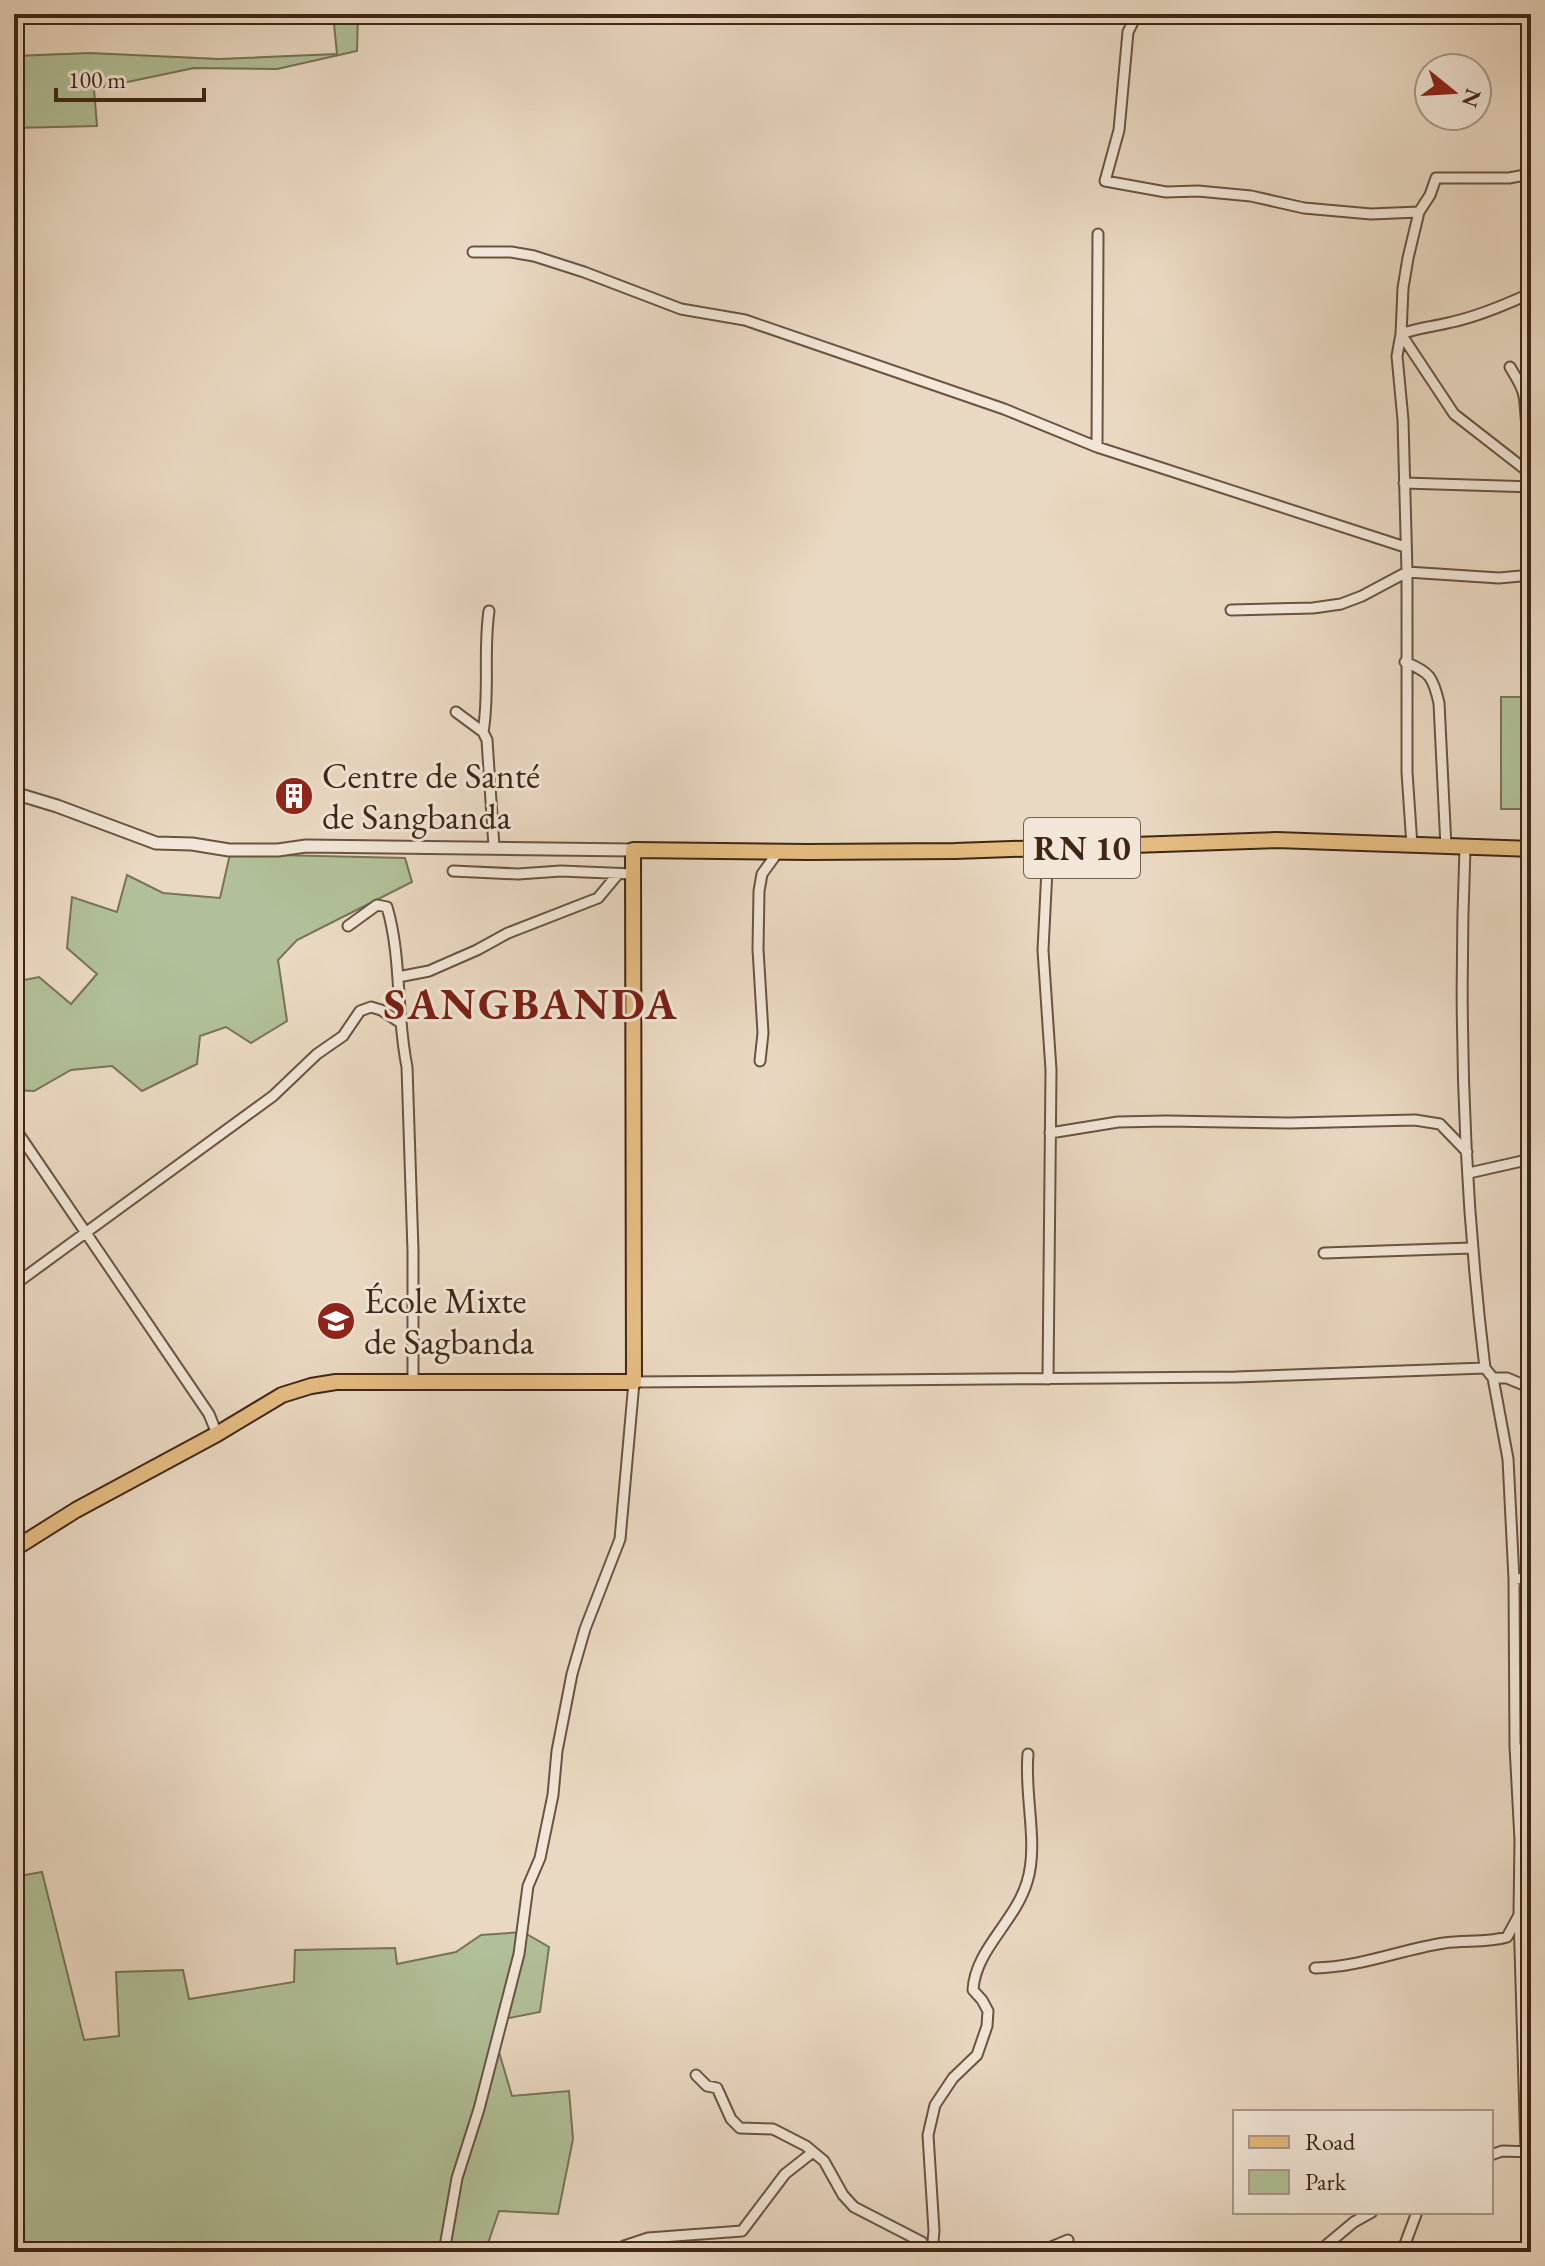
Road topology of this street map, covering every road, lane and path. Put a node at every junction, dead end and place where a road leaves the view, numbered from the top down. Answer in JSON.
{"nodes":[{"id":1,"x":1137,"y":14,"type":"edge"},
{"id":2,"x":1531,"y":174,"type":"edge"},
{"id":3,"x":1419,"y":212,"type":"junction"},
{"id":4,"x":1098,"y":234,"type":"dead end"},
{"id":5,"x":473,"y":252,"type":"dead end"},
{"id":6,"x":1531,"y":293,"type":"edge"},
{"id":7,"x":1401,"y":334,"type":"junction"},
{"id":8,"x":1510,"y":367,"type":"dead end"},
{"id":9,"x":1097,"y":447,"type":"junction"},
{"id":10,"x":1531,"y":447,"type":"edge"},
{"id":11,"x":1531,"y":474,"type":"edge"},
{"id":12,"x":1404,"y":483,"type":"junction"},
{"id":13,"x":1531,"y":487,"type":"edge"},
{"id":14,"x":1405,"y":547,"type":"junction"},
{"id":15,"x":1407,"y":572,"type":"junction"},
{"id":16,"x":1531,"y":575,"type":"edge"},
{"id":17,"x":1231,"y":610,"type":"dead end"},
{"id":18,"x":489,"y":611,"type":"dead end"},
{"id":19,"x":1405,"y":662,"type":"junction"},
{"id":20,"x":456,"y":712,"type":"dead end"},
{"id":21,"x":483,"y":732,"type":"junction"},
{"id":22,"x":14,"y":793,"type":"edge"},
{"id":23,"x":1412,"y":846,"type":"junction"},
{"id":24,"x":494,"y":847,"type":"junction"},
{"id":25,"x":1446,"y":847,"type":"junction"},
{"id":26,"x":1465,"y":848,"type":"junction"},
{"id":27,"x":1048,"y":849,"type":"junction"},
{"id":28,"x":1531,"y":849,"type":"edge"},
{"id":29,"x":633,"y":850,"type":"junction"},
{"id":30,"x":778,"y":852,"type":"junction"},
{"id":31,"x":453,"y":871,"type":"dead end"},
{"id":32,"x":625,"y":874,"type":"junction"},
{"id":33,"x":348,"y":926,"type":"dead end"},
{"id":34,"x":398,"y":977,"type":"junction"},
{"id":35,"x":401,"y":1023,"type":"junction"},
{"id":36,"x":760,"y":1061,"type":"dead end"},
{"id":37,"x":14,"y":1127,"type":"edge"},
{"id":38,"x":1050,"y":1133,"type":"junction"},
{"id":39,"x":1467,"y":1152,"type":"junction"},
{"id":40,"x":1531,"y":1159,"type":"edge"},
{"id":41,"x":1469,"y":1173,"type":"junction"},
{"id":42,"x":86,"y":1230,"type":"junction"},
{"id":43,"x":1471,"y":1248,"type":"junction"},
{"id":44,"x":1324,"y":1253,"type":"dead end"},
{"id":45,"x":14,"y":1285,"type":"edge"},
{"id":46,"x":1485,"y":1368,"type":"junction"},
{"id":47,"x":1493,"y":1378,"type":"junction"},
{"id":48,"x":1048,"y":1379,"type":"junction"},
{"id":49,"x":634,"y":1382,"type":"junction"},
{"id":50,"x":413,"y":1383,"type":"junction"},
{"id":51,"x":1531,"y":1388,"type":"edge"},
{"id":52,"x":217,"y":1434,"type":"junction"},
{"id":53,"x":14,"y":1549,"type":"edge"},
{"id":54,"x":1531,"y":1578,"type":"edge"},
{"id":55,"x":1514,"y":1579,"type":"junction"},
{"id":56,"x":1515,"y":1746,"type":"junction"},
{"id":57,"x":1028,"y":1754,"type":"dead end"},
{"id":58,"x":1531,"y":1767,"type":"edge"},
{"id":59,"x":1519,"y":1914,"type":"junction"},
{"id":60,"x":1315,"y":1968,"type":"dead end"},
{"id":61,"x":696,"y":2075,"type":"dead end"},
{"id":62,"x":813,"y":2152,"type":"junction"},
{"id":63,"x":1529,"y":2152,"type":"edge"},
{"id":64,"x":1493,"y":2154,"type":"edge"},
{"id":65,"x":1368,"y":2214,"type":"edge"},
{"id":66,"x":1416,"y":2214,"type":"edge"},
{"id":67,"x":1068,"y":2240,"type":"dead end"},
{"id":68,"x":444,"y":2252,"type":"edge"},
{"id":69,"x":543,"y":2252,"type":"edge"},
{"id":70,"x":555,"y":2252,"type":"edge"},
{"id":71,"x":620,"y":2252,"type":"edge"},
{"id":72,"x":930,"y":2252,"type":"edge"},
{"id":73,"x":1039,"y":2252,"type":"edge"},
{"id":74,"x":1318,"y":2252,"type":"edge"},
{"id":75,"x":1402,"y":2252,"type":"edge"}],
"edges":[{"from":1,"to":3,"type":"street"},
{"from":2,"to":3,"type":"street"},
{"from":3,"to":7,"type":"street"},
{"from":4,"to":9,"type":"street"},
{"from":5,"to":9,"type":"street"},
{"from":6,"to":7,"type":"street"},
{"from":7,"to":11,"type":"street"},
{"from":7,"to":12,"type":"street"},
{"from":8,"to":10,"type":"street"},
{"from":9,"to":14,"type":"street"},
{"from":12,"to":13,"type":"street"},
{"from":12,"to":14,"type":"street"},
{"from":14,"to":15,"type":"street"},
{"from":15,"to":16,"type":"street"},
{"from":15,"to":17,"type":"street"},
{"from":15,"to":19,"type":"street"},
{"from":18,"to":21,"type":"street"},
{"from":19,"to":23,"type":"street"},
{"from":19,"to":25,"type":"street"},
{"from":20,"to":21,"type":"street"},
{"from":21,"to":24,"type":"street"},
{"from":22,"to":24,"type":"street"},
{"from":23,"to":25,"type":"main road","number":"RN 10"},
{"from":23,"to":27,"type":"main road","number":"RN 10"},
{"from":24,"to":29,"type":"street"},
{"from":25,"to":26,"type":"main road","number":"RN 10"},
{"from":26,"to":28,"type":"main road","number":"RN 10"},
{"from":26,"to":39,"type":"street"},
{"from":27,"to":30,"type":"main road","number":"RN 10"},
{"from":27,"to":38,"type":"street"},
{"from":29,"to":30,"type":"main road","number":"RN 10"},
{"from":29,"to":32,"type":"main road"},
{"from":30,"to":36,"type":"street"},
{"from":31,"to":32,"type":"street"},
{"from":32,"to":34,"type":"street"},
{"from":32,"to":49,"type":"main road"},
{"from":33,"to":34,"type":"street"},
{"from":34,"to":35,"type":"street"},
{"from":35,"to":42,"type":"street"},
{"from":35,"to":50,"type":"street"},
{"from":37,"to":42,"type":"street"},
{"from":38,"to":39,"type":"street"},
{"from":38,"to":48,"type":"street"},
{"from":39,"to":41,"type":"street"},
{"from":40,"to":41,"type":"street"},
{"from":41,"to":43,"type":"street"},
{"from":42,"to":45,"type":"street"},
{"from":42,"to":52,"type":"street"},
{"from":43,"to":44,"type":"street"},
{"from":43,"to":46,"type":"street"},
{"from":46,"to":47,"type":"street"},
{"from":46,"to":48,"type":"street"},
{"from":47,"to":51,"type":"street"},
{"from":47,"to":55,"type":"street"},
{"from":48,"to":49,"type":"street"},
{"from":49,"to":50,"type":"main road"},
{"from":49,"to":68,"type":"street"},
{"from":50,"to":52,"type":"main road"},
{"from":52,"to":53,"type":"main road"},
{"from":54,"to":55,"type":"street"},
{"from":55,"to":56,"type":"street"},
{"from":56,"to":58,"type":"street"},
{"from":56,"to":59,"type":"street"},
{"from":57,"to":72,"type":"street"},
{"from":59,"to":60,"type":"street"},
{"from":59,"to":63,"type":"street"},
{"from":61,"to":62,"type":"street"},
{"from":62,"to":71,"type":"street"},
{"from":62,"to":72,"type":"street"},
{"from":63,"to":64,"type":"street"},
{"from":65,"to":74,"type":"street"},
{"from":66,"to":75,"type":"street"},
{"from":67,"to":73,"type":"street"},
{"from":69,"to":70,"type":"street"}]}
